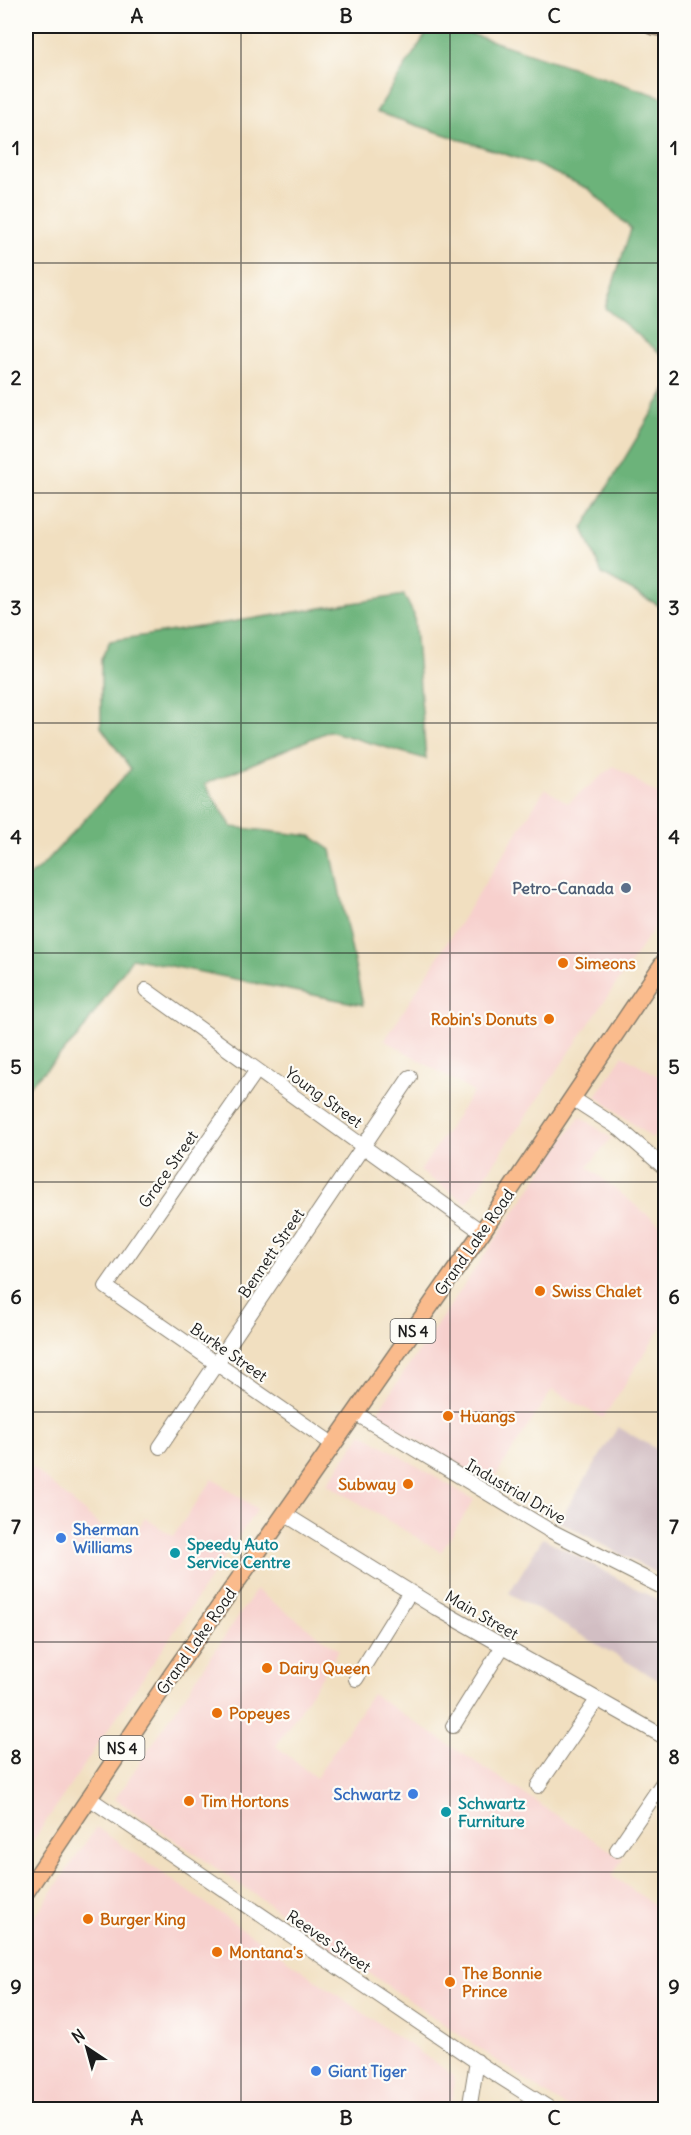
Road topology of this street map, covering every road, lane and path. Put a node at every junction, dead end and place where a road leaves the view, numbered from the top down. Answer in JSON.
{"nodes":[{"id":1,"x":652,"y":26,"type":"edge"},
{"id":2,"x":666,"y":28,"type":"edge"},
{"id":3,"x":666,"y":959,"type":"edge"},
{"id":4,"x":146,"y":990,"type":"dead end"},
{"id":5,"x":257,"y":1070,"type":"junction"},
{"id":6,"x":410,"y":1077,"type":"dead end"},
{"id":7,"x":572,"y":1098,"type":"junction"},
{"id":8,"x":364,"y":1146,"type":"junction"},
{"id":9,"x":666,"y":1169,"type":"edge"},
{"id":10,"x":482,"y":1232,"type":"junction"},
{"id":11,"x":106,"y":1287,"type":"joint"},
{"id":12,"x":216,"y":1364,"type":"junction"},
{"id":13,"x":355,"y":1413,"type":"junction"},
{"id":14,"x":334,"y":1445,"type":"junction"},
{"id":15,"x":160,"y":1447,"type":"dead end"},
{"id":16,"x":286,"y":1515,"type":"junction"},
{"id":17,"x":666,"y":1589,"type":"edge"},
{"id":18,"x":410,"y":1592,"type":"junction"},
{"id":19,"x":503,"y":1646,"type":"junction"},
{"id":20,"x":356,"y":1679,"type":"dead end"},
{"id":21,"x":597,"y":1700,"type":"junction"},
{"id":22,"x":453,"y":1726,"type":"dead end"},
{"id":23,"x":666,"y":1738,"type":"edge"},
{"id":24,"x":666,"y":1778,"type":"edge"},
{"id":25,"x":538,"y":1786,"type":"dead end"},
{"id":26,"x":89,"y":1798,"type":"junction"},
{"id":27,"x":617,"y":1850,"type":"dead end"},
{"id":28,"x":26,"y":1892,"type":"edge"},
{"id":29,"x":477,"y":2061,"type":"junction"},
{"id":30,"x":470,"y":2109,"type":"edge"},
{"id":31,"x":552,"y":2109,"type":"edge"}],
"edges":[{"from":1,"to":2,"type":"main road"},
{"from":3,"to":7,"type":"main road","name":"Grand Lake Road","number":"NS 4"},
{"from":4,"to":5,"type":"street","name":"Young Street"},
{"from":5,"to":8,"type":"street","name":"Young Street"},
{"from":5,"to":11,"type":"street","name":"Grace Street"},
{"from":6,"to":8,"type":"street","name":"Bennett Street"},
{"from":7,"to":9,"type":"street"},
{"from":7,"to":10,"type":"main road","name":"Grand Lake Road","number":"NS 4"},
{"from":8,"to":10,"type":"street","name":"Young Street"},
{"from":8,"to":12,"type":"street","name":"Bennett Street"},
{"from":10,"to":13,"type":"main road","name":"Grand Lake Road","number":"NS 4"},
{"from":11,"to":12,"type":"street","name":"Burke Street"},
{"from":12,"to":14,"type":"street","name":"Burke Street"},
{"from":12,"to":15,"type":"street","name":"Bennett Street"},
{"from":13,"to":14,"type":"main road","name":"Grand Lake Road","number":"NS 4"},
{"from":13,"to":17,"type":"street","name":"Industrial Drive"},
{"from":14,"to":16,"type":"main road","name":"Grand Lake Road","number":"NS 4"},
{"from":16,"to":18,"type":"street","name":"Main Street"},
{"from":16,"to":26,"type":"main road","name":"Grand Lake Road","number":"NS 4"},
{"from":18,"to":19,"type":"street","name":"Main Street"},
{"from":18,"to":20,"type":"street"},
{"from":19,"to":21,"type":"street","name":"Main Street"},
{"from":19,"to":22,"type":"street"},
{"from":21,"to":23,"type":"street","name":"Main Street"},
{"from":21,"to":25,"type":"street"},
{"from":24,"to":27,"type":"street"},
{"from":26,"to":28,"type":"main road","number":"NS 4"},
{"from":26,"to":29,"type":"street","name":"Reeves Street"},
{"from":29,"to":30,"type":"street"},
{"from":29,"to":31,"type":"street","name":"Reeves Street"}]}
